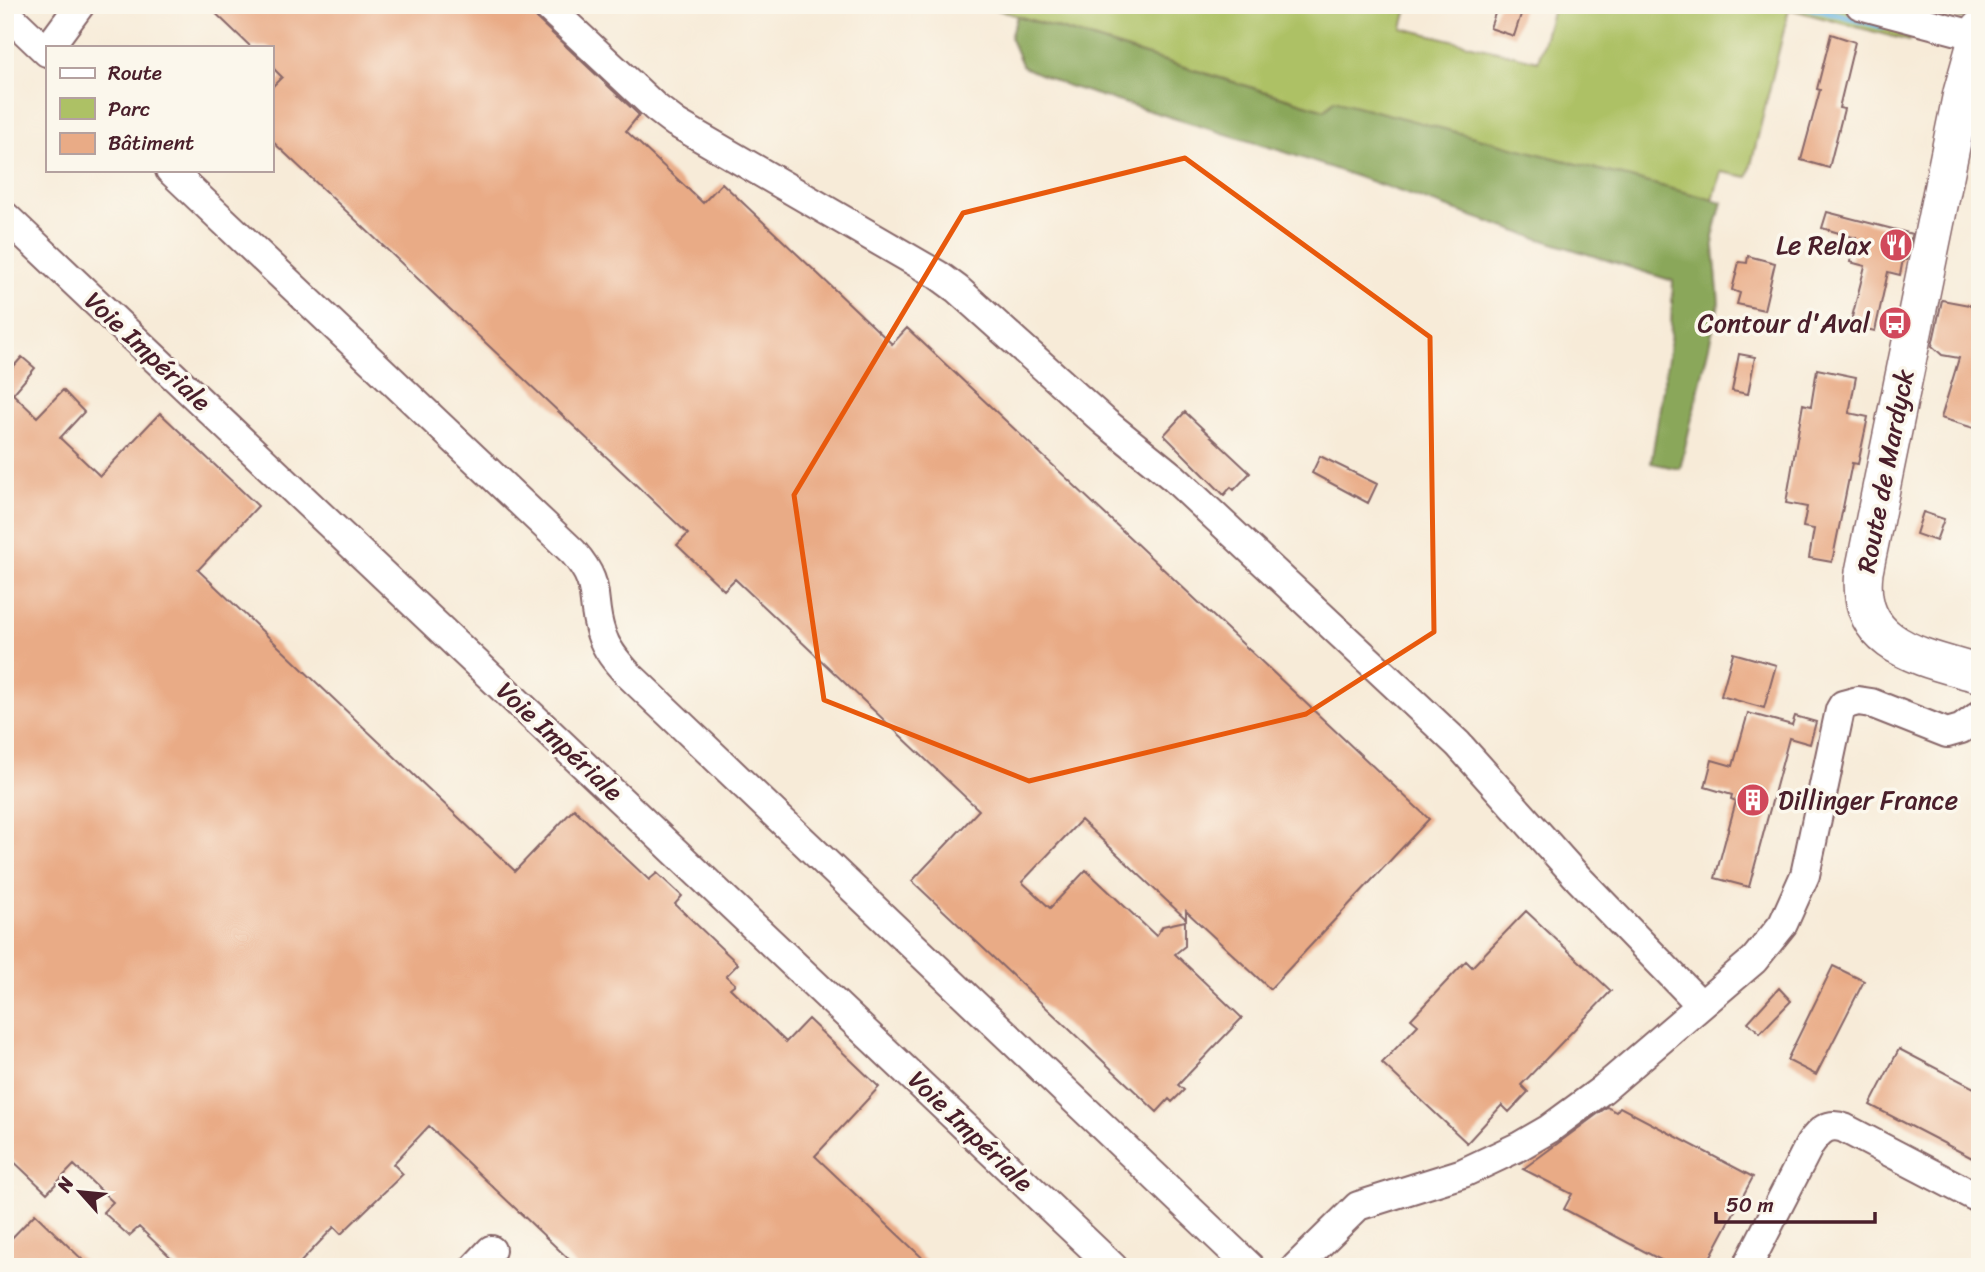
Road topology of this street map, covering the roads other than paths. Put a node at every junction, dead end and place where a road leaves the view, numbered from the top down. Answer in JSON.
{"nodes":[{"id":1,"x":80,"y":5,"type":"edge"},
{"id":2,"x":546,"y":5,"type":"edge"},
{"id":3,"x":1860,"y":5,"type":"edge"},
{"id":4,"x":5,"y":12,"type":"edge"},
{"id":5,"x":1979,"y":32,"type":"edge"},
{"id":6,"x":50,"y":46,"type":"edge"},
{"id":7,"x":46,"y":49,"type":"edge"},
{"id":8,"x":172,"y":172,"type":"edge"},
{"id":9,"x":5,"y":216,"type":"edge"},
{"id":10,"x":1980,"y":674,"type":"edge"},
{"id":11,"x":1980,"y":715,"type":"edge"},
{"id":12,"x":1702,"y":1005,"type":"junction"},
{"id":13,"x":1980,"y":1199,"type":"edge"},
{"id":14,"x":1105,"y":1263,"type":"edge"},
{"id":15,"x":1250,"y":1267,"type":"edge"},
{"id":16,"x":1296,"y":1267,"type":"edge"},
{"id":17,"x":1747,"y":1267,"type":"edge"}],
"edges":[{"from":1,"to":6,"type":"street"},
{"from":2,"to":12,"type":"street"},
{"from":3,"to":5,"type":"street"},
{"from":4,"to":7,"type":"street"},
{"from":5,"to":10,"type":"main road","name":"Route de Mardyck"},
{"from":8,"to":15,"type":"street"},
{"from":9,"to":14,"type":"street","name":"Voie Impériale"},
{"from":11,"to":12,"type":"street"},
{"from":12,"to":16,"type":"street"},
{"from":13,"to":17,"type":"street"}]}
